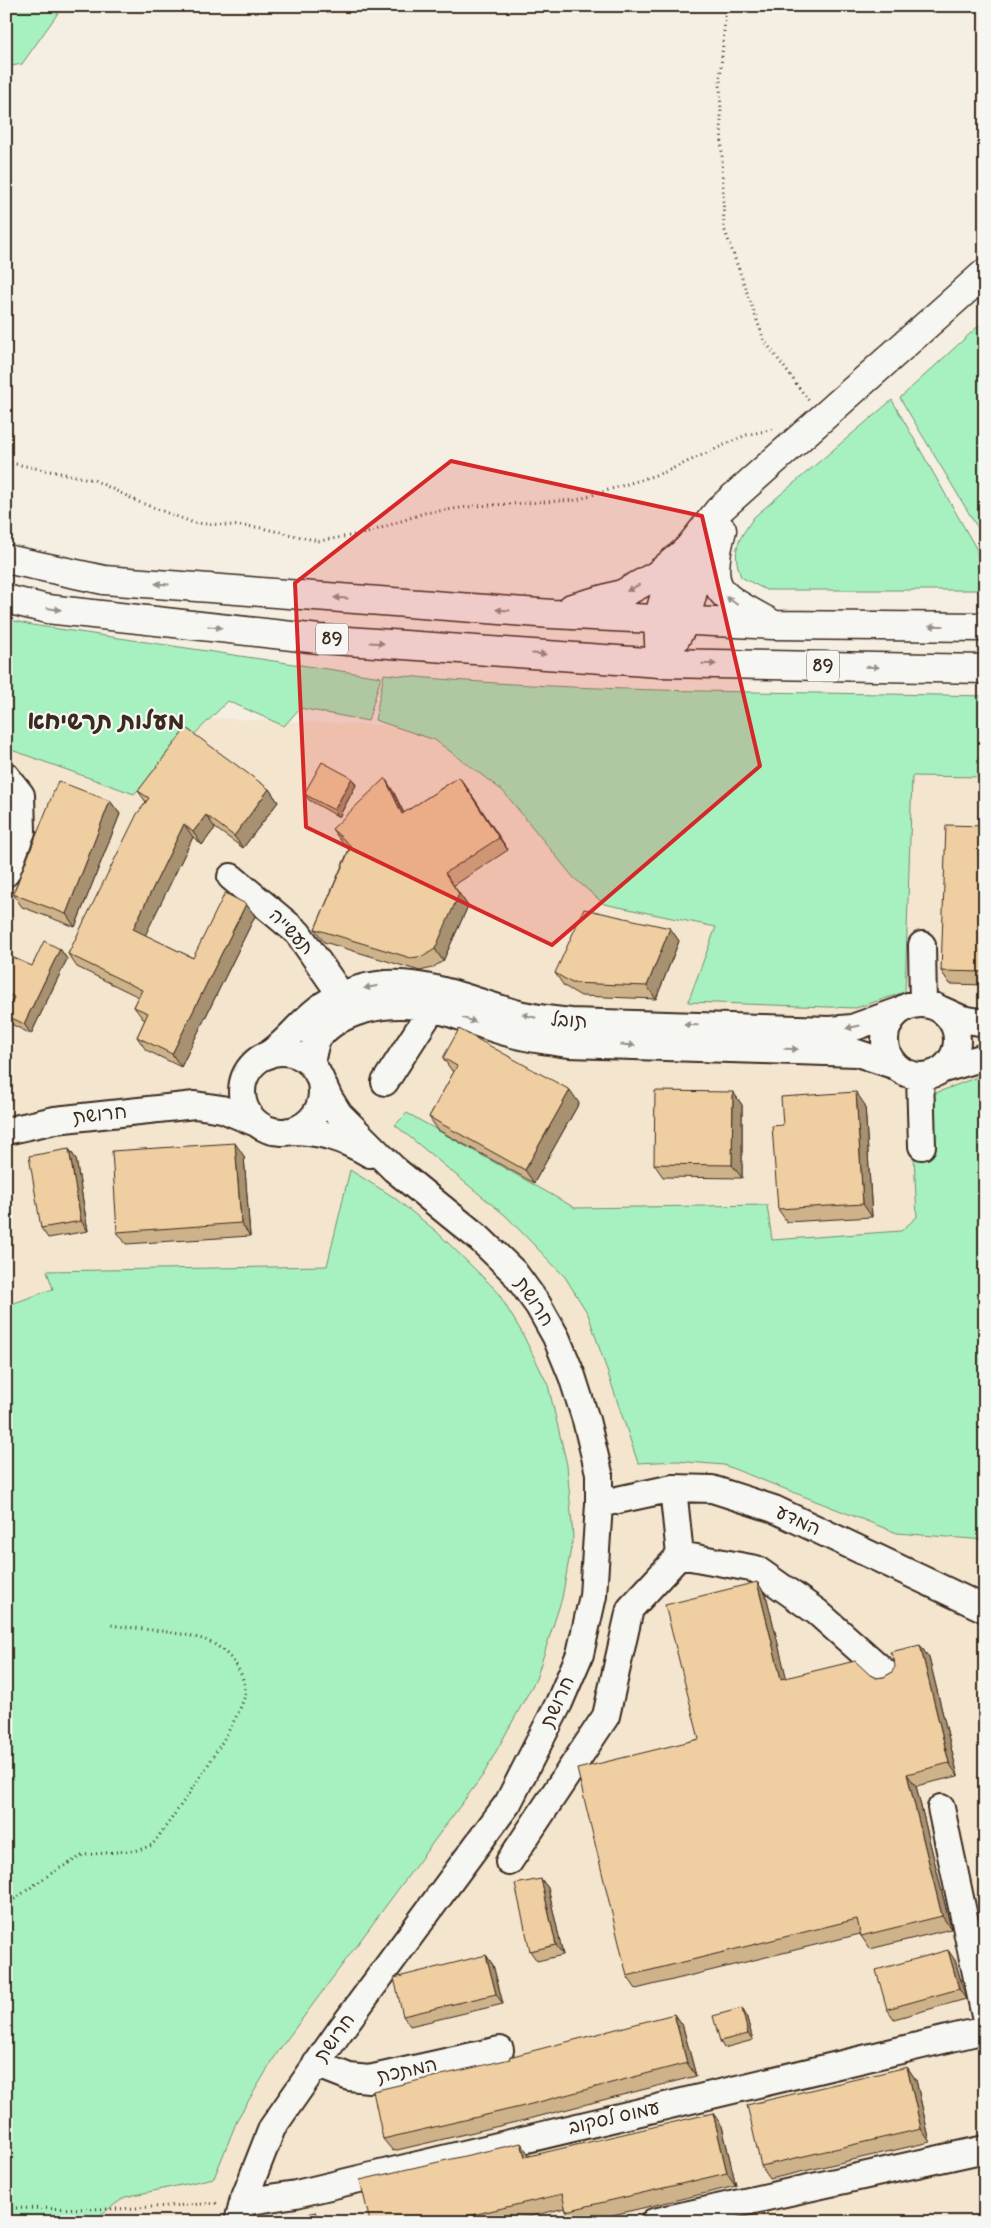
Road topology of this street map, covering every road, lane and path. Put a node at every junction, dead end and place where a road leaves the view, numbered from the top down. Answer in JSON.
{"nodes":[{"id":1,"x":726,"y":6,"type":"edge"},
{"id":2,"x":985,"y":273,"type":"edge"},
{"id":3,"x":821,"y":418,"type":"junction"},
{"id":4,"x":784,"y":427,"type":"dead end"},
{"id":5,"x":6,"y":462,"type":"edge"},
{"id":6,"x":768,"y":466,"type":"junction"},
{"id":7,"x":722,"y":530,"type":"junction"},
{"id":8,"x":687,"y":550,"type":"junction"},
{"id":9,"x":6,"y":558,"type":"edge"},
{"id":10,"x":6,"y":599,"type":"edge"},
{"id":11,"x":552,"y":614,"type":"junction"},
{"id":12,"x":658,"y":620,"type":"junction"},
{"id":13,"x":685,"y":622,"type":"junction"},
{"id":14,"x":774,"y":626,"type":"junction"},
{"id":15,"x":985,"y":627,"type":"edge"},
{"id":16,"x":660,"y":663,"type":"junction"},
{"id":17,"x":985,"y":670,"type":"edge"},
{"id":18,"x":6,"y":776,"type":"edge"},
{"id":19,"x":6,"y":873,"type":"edge"},
{"id":20,"x":231,"y":877,"type":"dead end"},
{"id":21,"x":922,"y":945,"type":"dead end"},
{"id":22,"x":341,"y":995,"type":"junction"},
{"id":23,"x":921,"y":1008,"type":"junction"},
{"id":24,"x":432,"y":1009,"type":"junction"},
{"id":25,"x":985,"y":1023,"type":"edge"},
{"id":26,"x":985,"y":1057,"type":"edge"},
{"id":27,"x":257,"y":1064,"type":"junction"},
{"id":28,"x":896,"y":1066,"type":"junction"},
{"id":29,"x":315,"y":1070,"type":"junction"},
{"id":30,"x":931,"y":1073,"type":"junction"},
{"id":31,"x":385,"y":1082,"type":"dead end"},
{"id":32,"x":195,"y":1105,"type":"junction"},
{"id":33,"x":256,"y":1122,"type":"junction"},
{"id":34,"x":8,"y":1126,"type":"edge"},
{"id":35,"x":289,"y":1132,"type":"junction"},
{"id":36,"x":922,"y":1146,"type":"dead end"},
{"id":37,"x":394,"y":1169,"type":"junction"},
{"id":38,"x":673,"y":1488,"type":"junction"},
{"id":39,"x":599,"y":1504,"type":"junction"},
{"id":40,"x":680,"y":1555,"type":"junction"},
{"id":41,"x":985,"y":1609,"type":"edge"},
{"id":42,"x":111,"y":1625,"type":"dead end"},
{"id":43,"x":889,"y":1676,"type":"edge"},
{"id":44,"x":941,"y":1808,"type":"dead end"},
{"id":45,"x":509,"y":1862,"type":"dead end"},
{"id":46,"x":6,"y":1905,"type":"edge"},
{"id":47,"x":985,"y":2016,"type":"edge"},
{"id":48,"x":985,"y":2030,"type":"edge"},
{"id":49,"x":500,"y":2050,"type":"dead end"},
{"id":50,"x":316,"y":2064,"type":"junction"},
{"id":51,"x":985,"y":2149,"type":"edge"},
{"id":52,"x":6,"y":2208,"type":"edge"},
{"id":53,"x":240,"y":2212,"type":"edge"},
{"id":54,"x":654,"y":2222,"type":"edge"}],
"edges":[{"from":1,"to":3,"type":"path"},
{"from":2,"to":3,"type":"main road"},
{"from":3,"to":6,"type":"main road"},
{"from":4,"to":5,"type":"path"},
{"from":6,"to":7,"type":"main road"},
{"from":6,"to":8,"type":"main road"},
{"from":7,"to":13,"type":"main road"},
{"from":14,"to":7,"type":"main road","one_way":true},
{"from":8,"to":11,"type":"main road","one_way":true},
{"from":8,"to":12,"type":"main road"},
{"from":11,"to":9,"type":"main road","number":"89","one_way":true},
{"from":10,"to":16,"type":"main road","number":"89","one_way":true},
{"from":11,"to":12,"type":"main road","number":"89"},
{"from":12,"to":13,"type":"main road","number":"89"},
{"from":12,"to":16,"type":"main road"},
{"from":13,"to":14,"type":"main road","number":"89"},
{"from":13,"to":16,"type":"main road"},
{"from":15,"to":14,"type":"main road","number":"89","one_way":true},
{"from":16,"to":17,"type":"main road","number":"89","one_way":true},
{"from":18,"to":19,"type":"street"},
{"from":20,"to":22,"type":"street","name":"תעשייה"},
{"from":21,"to":23,"type":"street"},
{"from":23,"to":22,"type":"street","name":"תובל","one_way":true},
{"from":22,"to":27,"type":"street","name":"תובל"},
{"from":23,"to":25,"type":"street"},
{"from":23,"to":28,"type":"street"},
{"from":23,"to":30,"type":"street"},
{"from":24,"to":28,"type":"street","name":"תובל","one_way":true},
{"from":24,"to":29,"type":"street","name":"תובל"},
{"from":24,"to":31,"type":"street"},
{"from":26,"to":30,"type":"street"},
{"from":27,"to":29,"type":"street"},
{"from":27,"to":32,"type":"street","name":"חרושת"},
{"from":27,"to":33,"type":"street"},
{"from":28,"to":30,"type":"street"},
{"from":29,"to":35,"type":"street"},
{"from":29,"to":37,"type":"street","name":"חרושת"},
{"from":30,"to":36,"type":"street"},
{"from":32,"to":33,"type":"street","name":"חרושת"},
{"from":32,"to":34,"type":"street","name":"חרושת"},
{"from":33,"to":35,"type":"street"},
{"from":35,"to":37,"type":"street","name":"חרושת"},
{"from":37,"to":39,"type":"street","name":"חרושת"},
{"from":38,"to":39,"type":"street","name":"המדע"},
{"from":38,"to":40,"type":"street"},
{"from":38,"to":41,"type":"street","name":"המדע"},
{"from":39,"to":50,"type":"street","name":"חרושת"},
{"from":40,"to":43,"type":"street"},
{"from":40,"to":45,"type":"street"},
{"from":42,"to":46,"type":"path"},
{"from":44,"to":47,"type":"street"},
{"from":48,"to":53,"type":"street","name":"עמוס לסקוב"},
{"from":49,"to":50,"type":"street","name":"המתכת"},
{"from":50,"to":53,"type":"street","name":"חרושת"},
{"from":51,"to":54,"type":"street"},
{"from":52,"to":53,"type":"path"}]}
